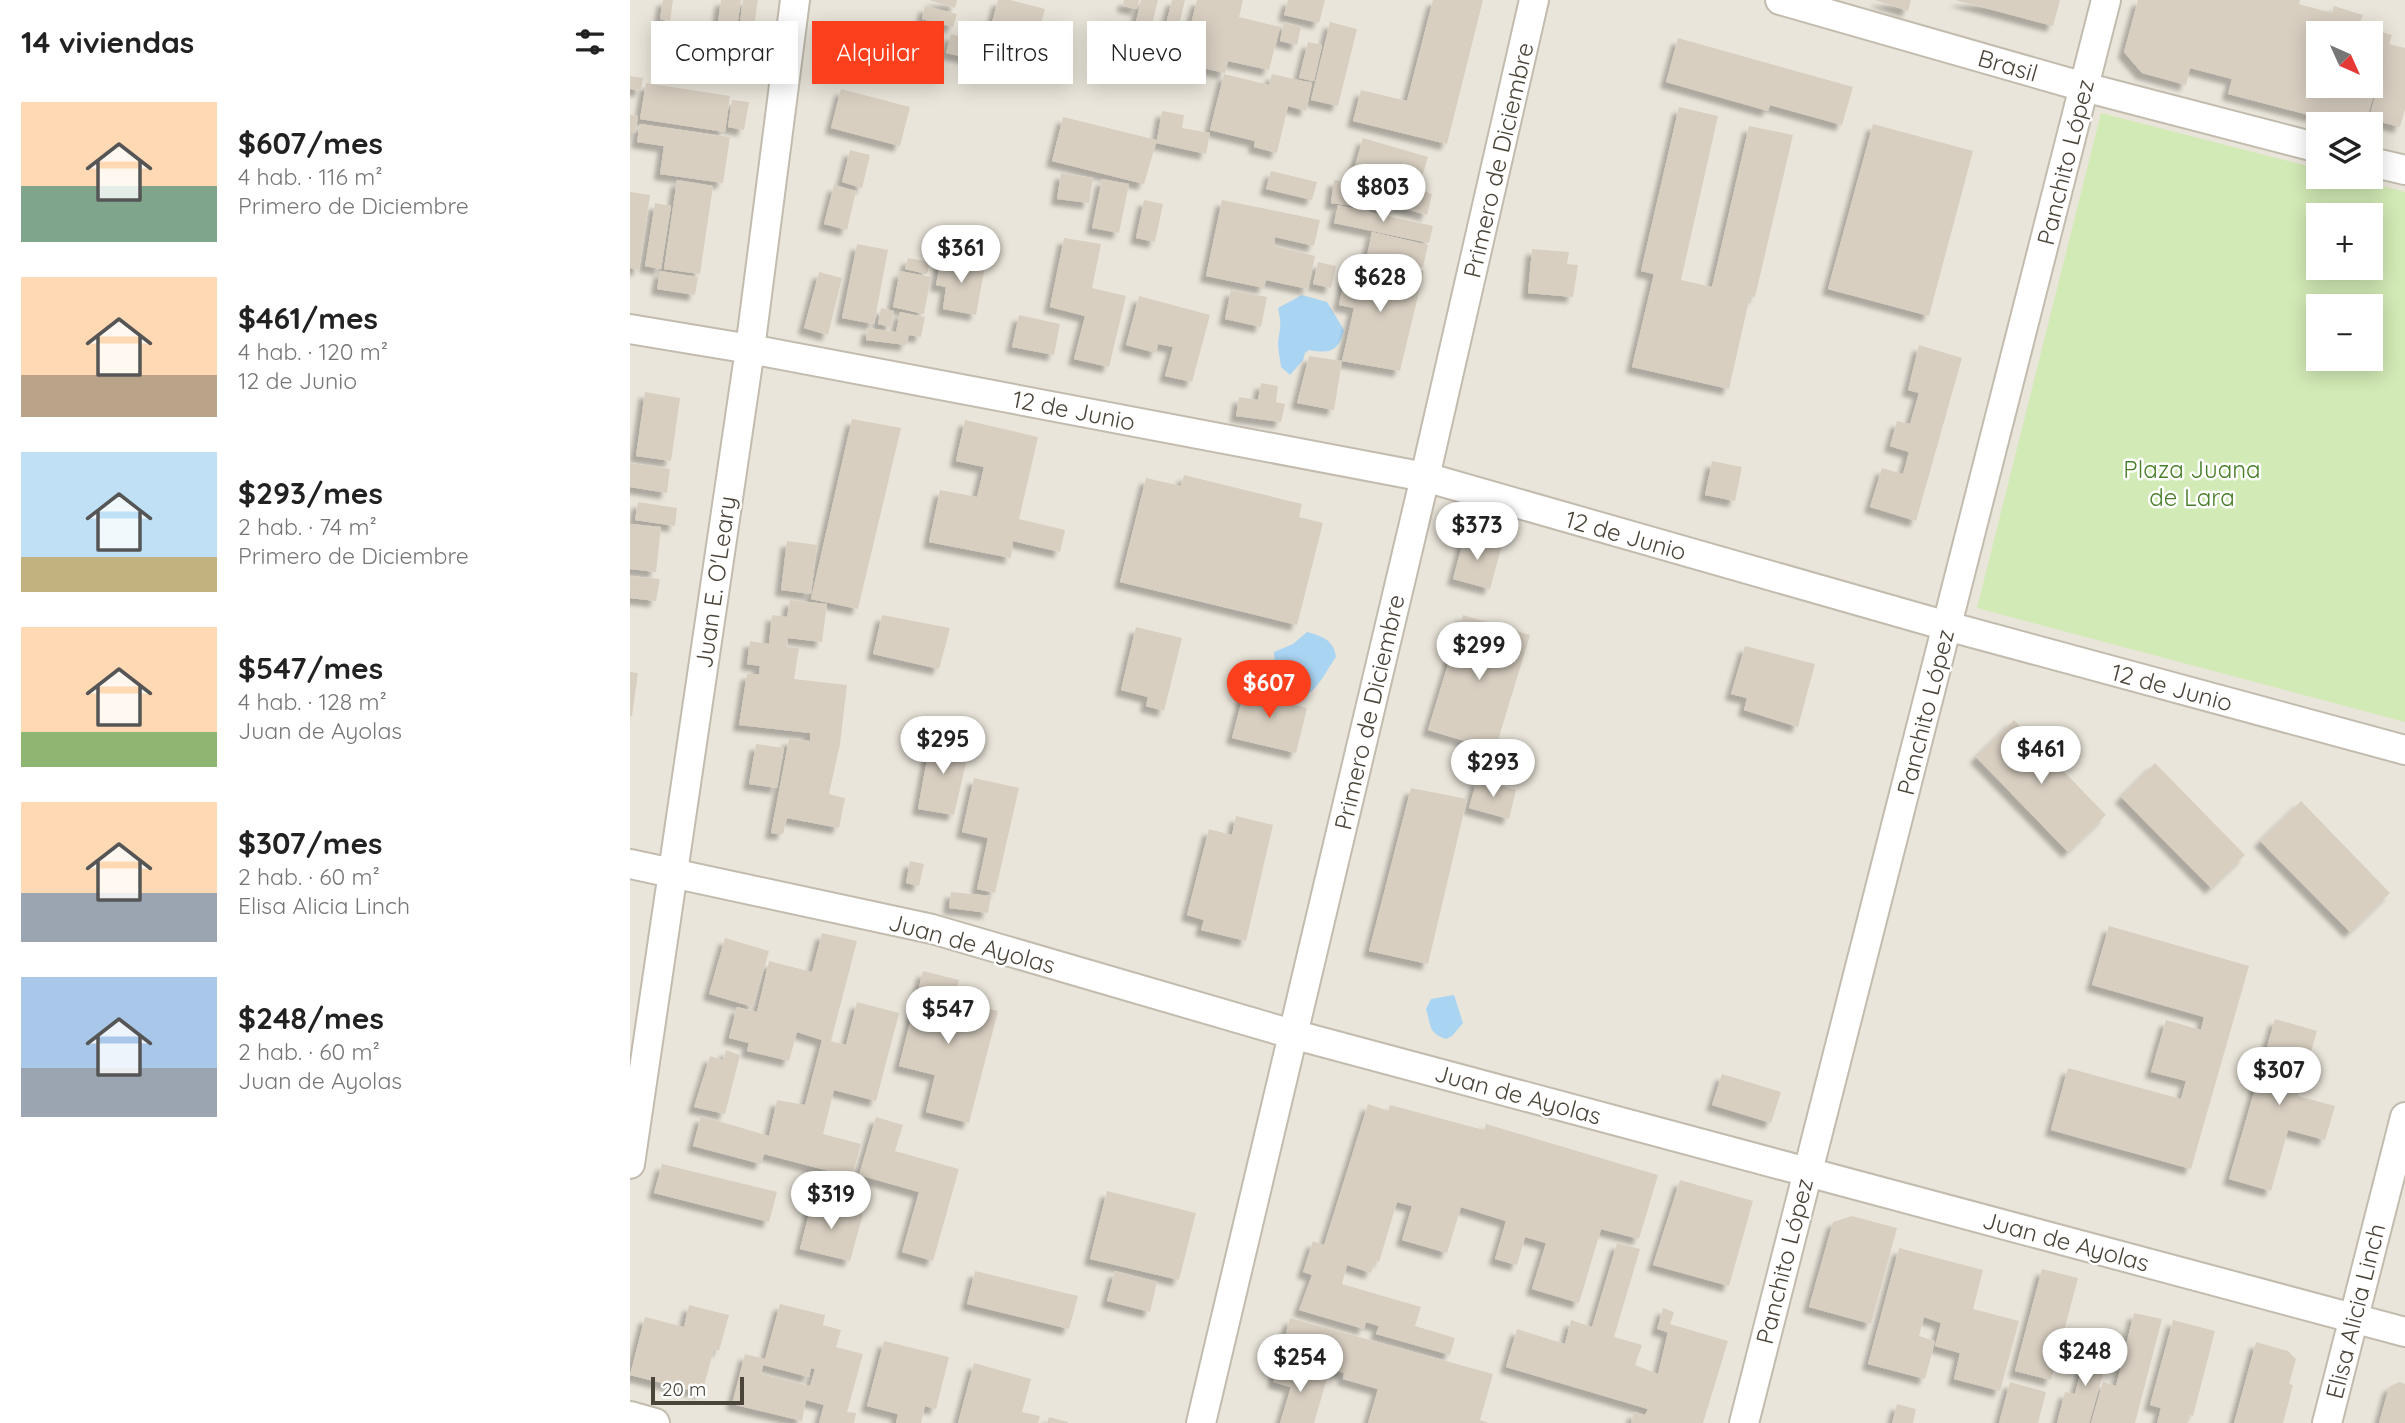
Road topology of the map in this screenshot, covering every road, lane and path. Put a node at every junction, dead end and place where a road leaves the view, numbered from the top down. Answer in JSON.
{"nodes":[{"id":1,"x":795,"y":0,"type":"edge"},
{"id":2,"x":1534,"y":0,"type":"edge"},
{"id":3,"x":1780,"y":0,"type":"edge"},
{"id":4,"x":2106,"y":0,"type":"edge"},
{"id":5,"x":2084,"y":87,"type":"junction"},
{"id":6,"x":2306,"y":145,"type":"edge"},
{"id":7,"x":2383,"y":165,"type":"edge"},
{"id":8,"x":2405,"y":170,"type":"edge"},
{"id":9,"x":630,"y":329,"type":"edge"},
{"id":10,"x":750,"y":349,"type":"junction"},
{"id":11,"x":1425,"y":477,"type":"junction"},
{"id":12,"x":1947,"y":626,"type":"junction"},
{"id":13,"x":2405,"y":750,"type":"edge"},
{"id":14,"x":630,"y":864,"type":"edge"},
{"id":15,"x":672,"y":872,"type":"junction"},
{"id":16,"x":1292,"y":1034,"type":"junction"},
{"id":17,"x":2405,"y":1118,"type":"edge"},
{"id":18,"x":630,"y":1164,"type":"edge"},
{"id":19,"x":1807,"y":1171,"type":"junction"},
{"id":20,"x":2353,"y":1318,"type":"junction"},
{"id":21,"x":2405,"y":1332,"type":"edge"},
{"id":22,"x":630,"y":1416,"type":"edge"},
{"id":23,"x":655,"y":1423,"type":"edge"},
{"id":24,"x":1201,"y":1423,"type":"edge"},
{"id":25,"x":1744,"y":1423,"type":"edge"},
{"id":26,"x":2327,"y":1423,"type":"edge"}],
"edges":[{"from":1,"to":10,"type":"street","name":"Juan E. O'Leary"},
{"from":2,"to":11,"type":"street","name":"Primero de Diciembre"},
{"from":3,"to":5,"type":"street","name":"Brasil"},
{"from":4,"to":5,"type":"street","name":"Panchito López"},
{"from":5,"to":6,"type":"street","name":"Brasil"},
{"from":5,"to":12,"type":"street","name":"Panchito López"},
{"from":7,"to":8,"type":"street"},
{"from":9,"to":10,"type":"street","name":"12 de Junio"},
{"from":10,"to":11,"type":"street","name":"12 de Junio"},
{"from":10,"to":15,"type":"street","name":"Juan E. O'Leary"},
{"from":11,"to":12,"type":"street","name":"12 de Junio"},
{"from":11,"to":16,"type":"street","name":"Primero de Diciembre"},
{"from":12,"to":13,"type":"street","name":"12 de Junio"},
{"from":12,"to":19,"type":"street","name":"Panchito López"},
{"from":14,"to":15,"type":"street","name":"Juan de Ayolas"},
{"from":15,"to":16,"type":"street","name":"Juan de Ayolas"},
{"from":15,"to":18,"type":"street","name":"Juan E. O'Leary"},
{"from":16,"to":19,"type":"street","name":"Juan de Ayolas"},
{"from":16,"to":24,"type":"street","name":"Primero de Diciembre"},
{"from":17,"to":20,"type":"street","name":"Elisa Alicia Linch"},
{"from":19,"to":20,"type":"street","name":"Juan de Ayolas"},
{"from":19,"to":25,"type":"street","name":"Panchito López"},
{"from":20,"to":21,"type":"street","name":"Juan de Ayolas"},
{"from":20,"to":26,"type":"street","name":"Elisa Alicia Linch"},
{"from":22,"to":23,"type":"street"}]}
